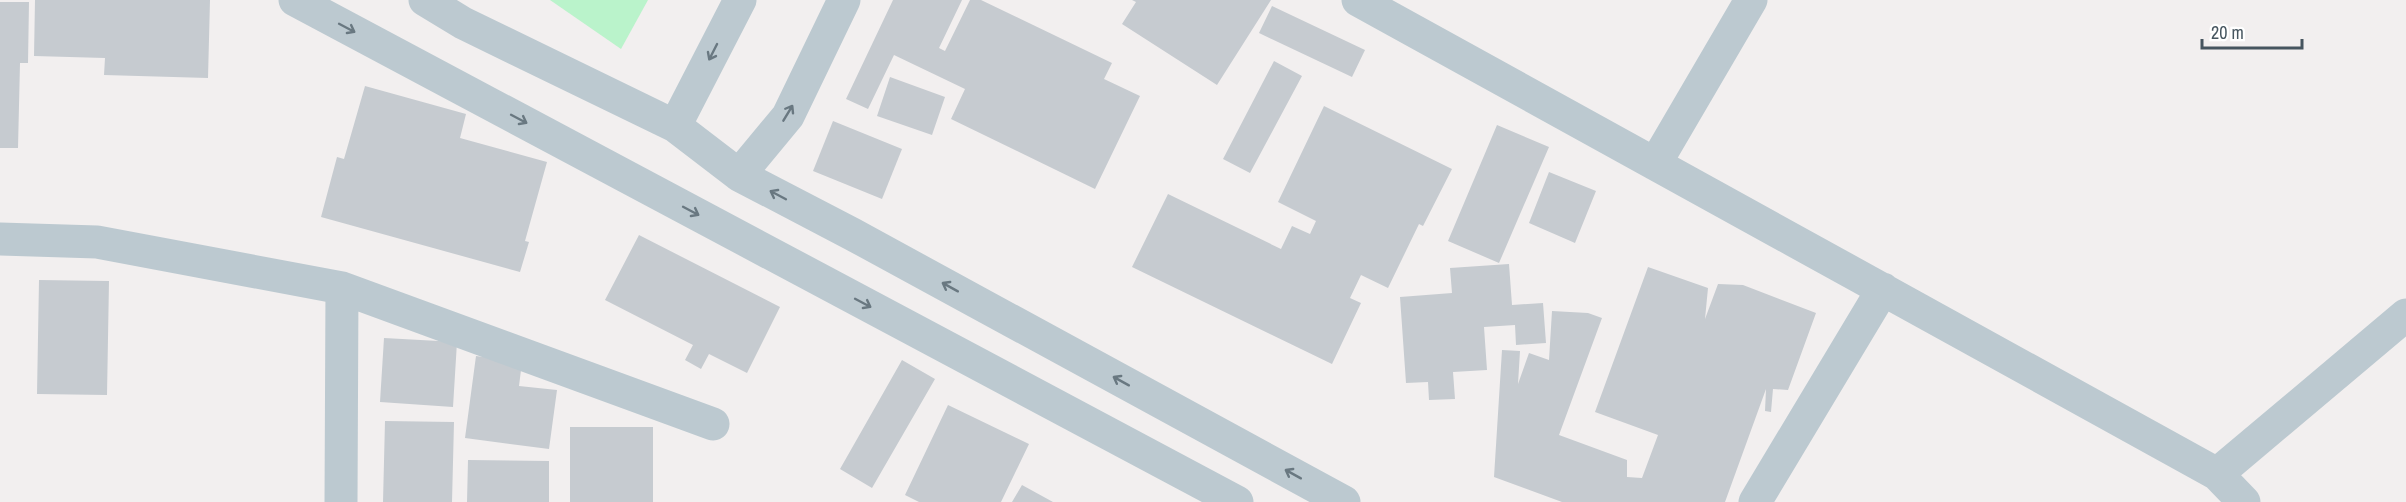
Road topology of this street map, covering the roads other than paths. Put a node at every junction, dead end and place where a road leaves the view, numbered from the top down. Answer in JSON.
{"nodes":[{"id":1,"x":295,"y":0,"type":"edge"},
{"id":2,"x":425,"y":0,"type":"edge"},
{"id":3,"x":740,"y":0,"type":"edge"},
{"id":4,"x":844,"y":0,"type":"edge"},
{"id":5,"x":1358,"y":0,"type":"edge"},
{"id":6,"x":1751,"y":0,"type":"edge"},
{"id":7,"x":675,"y":126,"type":"junction"},
{"id":8,"x":1655,"y":164,"type":"junction"},
{"id":9,"x":739,"y":175,"type":"junction"},
{"id":10,"x":0,"y":239,"type":"edge"},
{"id":11,"x":342,"y":288,"type":"junction"},
{"id":12,"x":1883,"y":290,"type":"junction"},
{"id":13,"x":2406,"y":315,"type":"edge"},
{"id":14,"x":712,"y":424,"type":"dead end"},
{"id":15,"x":2217,"y":474,"type":"junction"},
{"id":16,"x":341,"y":502,"type":"edge"},
{"id":17,"x":1237,"y":502,"type":"edge"},
{"id":18,"x":1344,"y":502,"type":"edge"},
{"id":19,"x":1755,"y":502,"type":"edge"},
{"id":20,"x":2244,"y":502,"type":"edge"}],
"edges":[{"from":1,"to":17,"type":"street","one_way":true},
{"from":2,"to":7,"type":"street"},
{"from":3,"to":7,"type":"street","one_way":true},
{"from":9,"to":4,"type":"street","one_way":true},
{"from":5,"to":8,"type":"street"},
{"from":6,"to":8,"type":"street"},
{"from":7,"to":9,"type":"street"},
{"from":8,"to":12,"type":"street"},
{"from":18,"to":9,"type":"street","one_way":true},
{"from":10,"to":11,"type":"street"},
{"from":11,"to":14,"type":"street"},
{"from":11,"to":16,"type":"street"},
{"from":12,"to":15,"type":"street"},
{"from":12,"to":19,"type":"street"},
{"from":13,"to":15,"type":"street"},
{"from":15,"to":20,"type":"street"}]}
